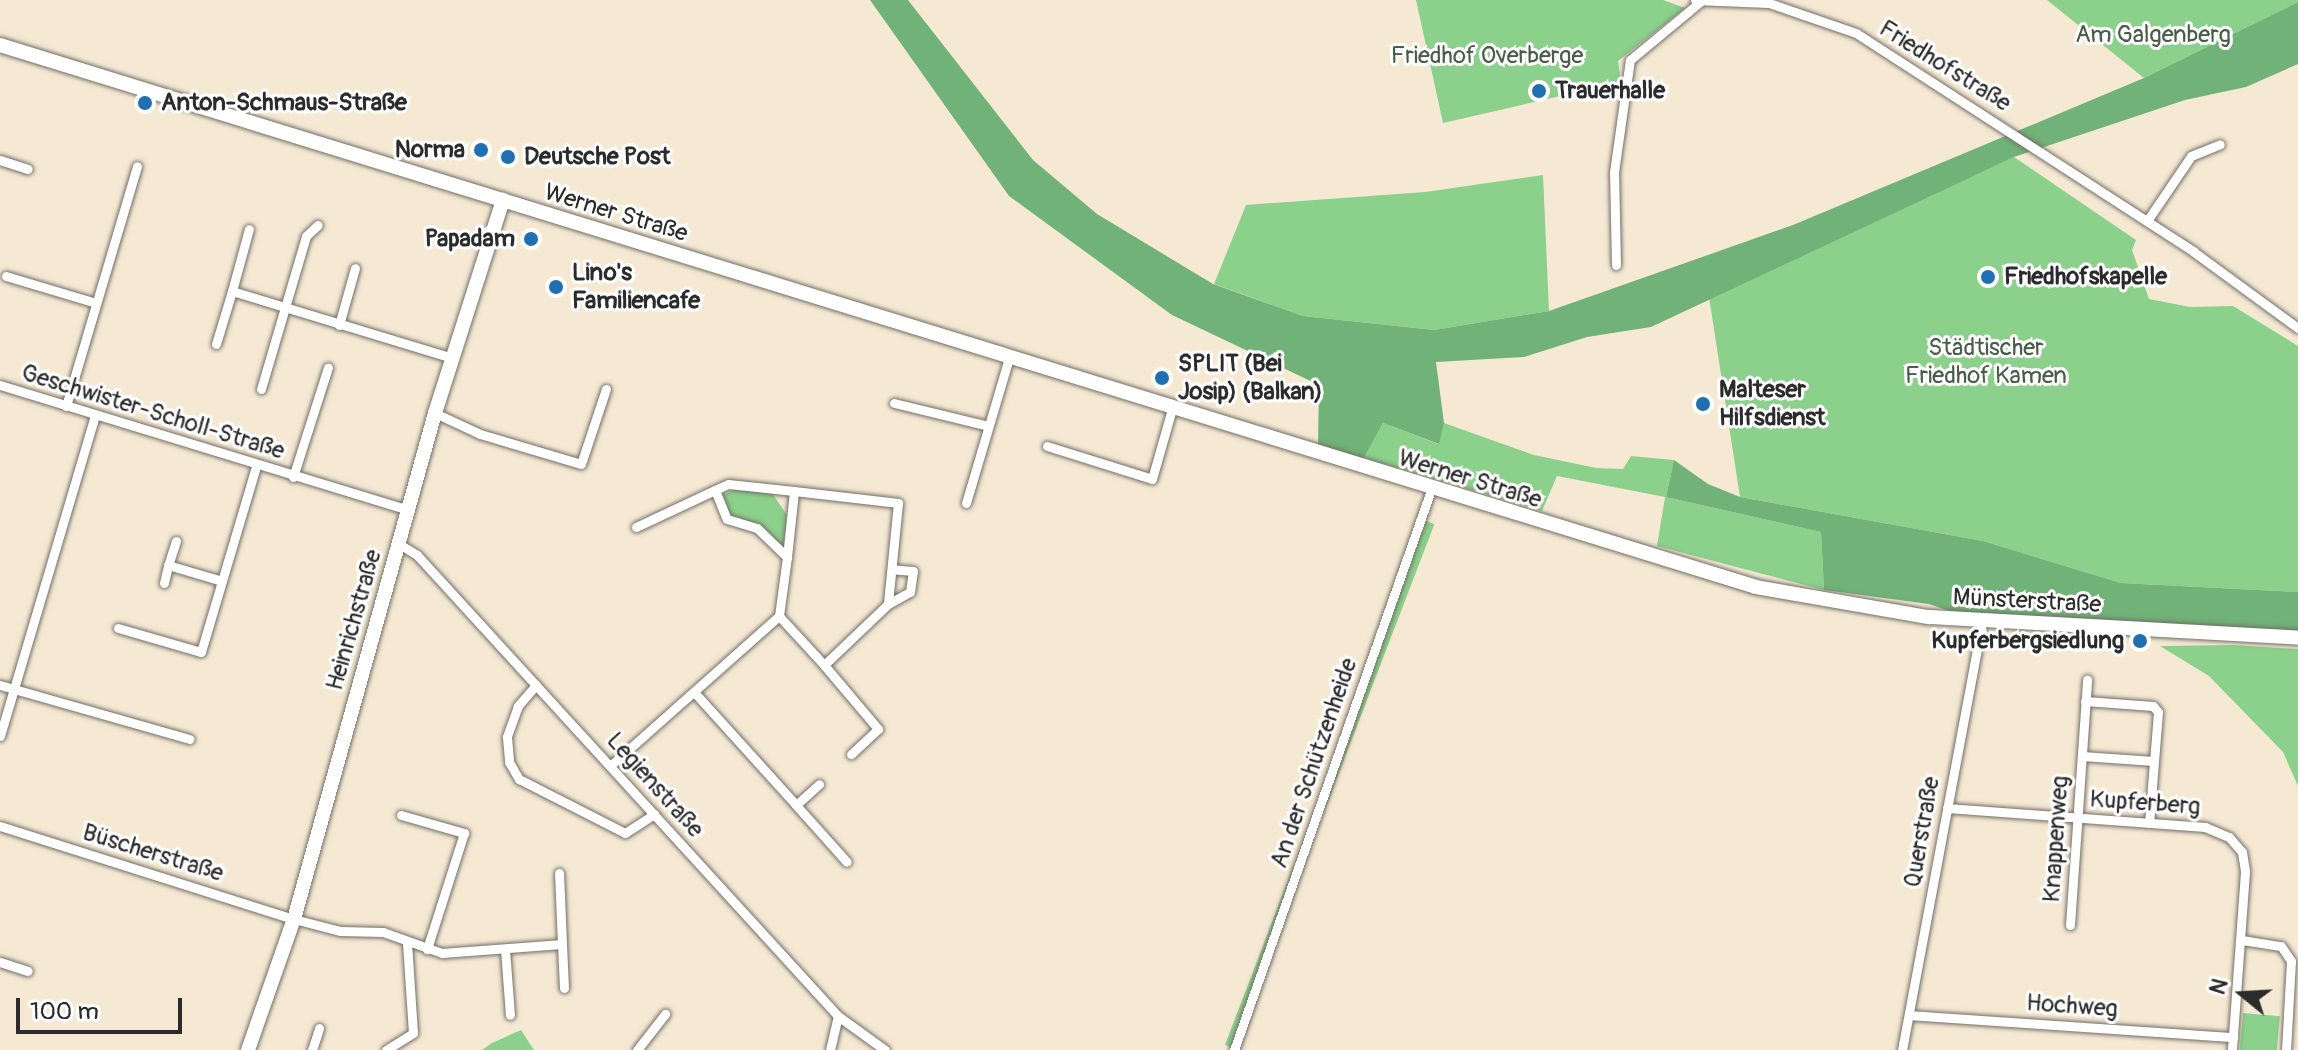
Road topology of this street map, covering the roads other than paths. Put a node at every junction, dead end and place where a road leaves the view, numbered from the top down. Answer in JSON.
{"nodes":[{"id":1,"x":1698,"y":0,"type":"edge"},
{"id":2,"x":0,"y":45,"type":"edge"},
{"id":3,"x":2220,"y":144,"type":"dead end"},
{"id":4,"x":0,"y":160,"type":"edge"},
{"id":5,"x":137,"y":166,"type":"dead end"},
{"id":6,"x":28,"y":169,"type":"dead end"},
{"id":7,"x":503,"y":200,"type":"junction"},
{"id":8,"x":2147,"y":221,"type":"junction"},
{"id":9,"x":318,"y":225,"type":"dead end"},
{"id":10,"x":249,"y":229,"type":"dead end"},
{"id":11,"x":1616,"y":265,"type":"dead end"},
{"id":12,"x":355,"y":268,"type":"dead end"},
{"id":13,"x":6,"y":276,"type":"dead end"},
{"id":14,"x":232,"y":291,"type":"junction"},
{"id":15,"x":96,"y":303,"type":"junction"},
{"id":16,"x":284,"y":308,"type":"junction"},
{"id":17,"x":339,"y":325,"type":"junction"},
{"id":18,"x":2298,"y":328,"type":"edge"},
{"id":19,"x":216,"y":344,"type":"dead end"},
{"id":20,"x":452,"y":358,"type":"junction"},
{"id":21,"x":1009,"y":358,"type":"junction"},
{"id":22,"x":328,"y":367,"type":"dead end"},
{"id":23,"x":0,"y":385,"type":"edge"},
{"id":24,"x":261,"y":389,"type":"dead end"},
{"id":25,"x":606,"y":389,"type":"dead end"},
{"id":26,"x":894,"y":403,"type":"dead end"},
{"id":27,"x":66,"y":406,"type":"junction"},
{"id":28,"x":1172,"y":409,"type":"junction"},
{"id":29,"x":435,"y":413,"type":"junction"},
{"id":30,"x":95,"y":415,"type":"junction"},
{"id":31,"x":988,"y":426,"type":"junction"},
{"id":32,"x":1047,"y":446,"type":"dead end"},
{"id":33,"x":256,"y":466,"type":"junction"},
{"id":34,"x":293,"y":477,"type":"junction"},
{"id":35,"x":715,"y":490,"type":"junction"},
{"id":36,"x":1431,"y":490,"type":"junction"},
{"id":37,"x":794,"y":491,"type":"junction"},
{"id":38,"x":966,"y":503,"type":"dead end"},
{"id":39,"x":408,"y":510,"type":"junction"},
{"id":40,"x":636,"y":527,"type":"dead end"},
{"id":41,"x":176,"y":541,"type":"dead end"},
{"id":42,"x":399,"y":544,"type":"junction"},
{"id":43,"x":787,"y":557,"type":"junction"},
{"id":44,"x":168,"y":565,"type":"junction"},
{"id":45,"x":892,"y":569,"type":"junction"},
{"id":46,"x":222,"y":581,"type":"junction"},
{"id":47,"x":164,"y":583,"type":"dead end"},
{"id":48,"x":1756,"y":587,"type":"joint"},
{"id":49,"x":888,"y":604,"type":"junction"},
{"id":50,"x":779,"y":616,"type":"junction"},
{"id":51,"x":1982,"y":621,"type":"junction"},
{"id":52,"x":118,"y":628,"type":"dead end"},
{"id":53,"x":2298,"y":638,"type":"edge"},
{"id":54,"x":824,"y":665,"type":"junction"},
{"id":55,"x":2087,"y":680,"type":"dead end"},
{"id":56,"x":0,"y":685,"type":"edge"},
{"id":57,"x":536,"y":685,"type":"junction"},
{"id":58,"x":14,"y":688,"type":"junction"},
{"id":59,"x":694,"y":692,"type":"junction"},
{"id":60,"x":2085,"y":701,"type":"junction"},
{"id":61,"x":0,"y":736,"type":"edge"},
{"id":62,"x":189,"y":739,"type":"dead end"},
{"id":63,"x":851,"y":754,"type":"dead end"},
{"id":64,"x":2082,"y":756,"type":"junction"},
{"id":65,"x":2154,"y":761,"type":"junction"},
{"id":66,"x":610,"y":766,"type":"junction"},
{"id":67,"x":819,"y":784,"type":"dead end"},
{"id":68,"x":796,"y":805,"type":"junction"},
{"id":69,"x":1947,"y":808,"type":"junction"},
{"id":70,"x":654,"y":814,"type":"junction"},
{"id":71,"x":401,"y":815,"type":"dead end"},
{"id":72,"x":2077,"y":818,"type":"junction"},
{"id":73,"x":2149,"y":823,"type":"junction"},
{"id":74,"x":0,"y":826,"type":"edge"},
{"id":75,"x":847,"y":862,"type":"dead end"},
{"id":76,"x":559,"y":873,"type":"dead end"},
{"id":77,"x":294,"y":919,"type":"junction"},
{"id":78,"x":2070,"y":925,"type":"dead end"},
{"id":79,"x":2242,"y":940,"type":"junction"},
{"id":80,"x":407,"y":942,"type":"junction"},
{"id":81,"x":562,"y":944,"type":"junction"},
{"id":82,"x":427,"y":949,"type":"junction"},
{"id":83,"x":505,"y":949,"type":"junction"},
{"id":84,"x":0,"y":962,"type":"edge"},
{"id":85,"x":28,"y":971,"type":"dead end"},
{"id":86,"x":564,"y":988,"type":"dead end"},
{"id":87,"x":665,"y":1014,"type":"dead end"},
{"id":88,"x":510,"y":1015,"type":"dead end"},
{"id":89,"x":1909,"y":1015,"type":"junction"},
{"id":90,"x":838,"y":1016,"type":"junction"},
{"id":91,"x":319,"y":1028,"type":"dead end"},
{"id":92,"x":2233,"y":1037,"type":"junction"},
{"id":93,"x":248,"y":1050,"type":"edge"},
{"id":94,"x":312,"y":1050,"type":"edge"},
{"id":95,"x":386,"y":1050,"type":"edge"},
{"id":96,"x":637,"y":1050,"type":"edge"},
{"id":97,"x":830,"y":1050,"type":"edge"},
{"id":98,"x":885,"y":1050,"type":"edge"},
{"id":99,"x":1234,"y":1050,"type":"edge"},
{"id":100,"x":1902,"y":1050,"type":"edge"},
{"id":101,"x":2232,"y":1050,"type":"edge"},
{"id":102,"x":2286,"y":1050,"type":"edge"}],
"edges":[{"from":1,"to":8,"type":"street","name":"Friedhofstraße"},
{"from":1,"to":11,"type":"street","name":"Friedhofstraße"},
{"from":2,"to":7,"type":"main road","name":"Werner Straße"},
{"from":3,"to":8,"type":"street"},
{"from":4,"to":6,"type":"street"},
{"from":5,"to":15,"type":"street"},
{"from":7,"to":20,"type":"main road","name":"Heinrichstraße"},
{"from":7,"to":21,"type":"main road","name":"Werner Straße"},
{"from":8,"to":18,"type":"street","name":"Friedhofstraße"},
{"from":9,"to":16,"type":"street"},
{"from":10,"to":14,"type":"street"},
{"from":12,"to":17,"type":"street"},
{"from":13,"to":15,"type":"street"},
{"from":14,"to":16,"type":"street"},
{"from":14,"to":19,"type":"street"},
{"from":15,"to":27,"type":"street"},
{"from":16,"to":17,"type":"street"},
{"from":16,"to":24,"type":"street"},
{"from":17,"to":20,"type":"street"},
{"from":20,"to":29,"type":"main road","name":"Heinrichstraße"},
{"from":21,"to":28,"type":"main road","name":"Werner Straße"},
{"from":21,"to":31,"type":"street"},
{"from":22,"to":34,"type":"street","name":"Geschwister-Scholl-Straße"},
{"from":23,"to":27,"type":"street","name":"Geschwister-Scholl-Straße"},
{"from":25,"to":29,"type":"street"},
{"from":26,"to":31,"type":"street"},
{"from":27,"to":30,"type":"street","name":"Geschwister-Scholl-Straße"},
{"from":28,"to":32,"type":"street"},
{"from":28,"to":36,"type":"main road","name":"Werner Straße"},
{"from":29,"to":39,"type":"main road","name":"Heinrichstraße"},
{"from":30,"to":33,"type":"street","name":"Geschwister-Scholl-Straße"},
{"from":30,"to":58,"type":"street"},
{"from":31,"to":38,"type":"street"},
{"from":33,"to":34,"type":"street","name":"Geschwister-Scholl-Straße"},
{"from":33,"to":46,"type":"street"},
{"from":34,"to":39,"type":"street","name":"Geschwister-Scholl-Straße"},
{"from":35,"to":37,"type":"street"},
{"from":35,"to":40,"type":"street"},
{"from":35,"to":43,"type":"street"},
{"from":36,"to":48,"type":"main road","name":"Werner Straße"},
{"from":36,"to":99,"type":"street","name":"An der Schützenheide"},
{"from":37,"to":43,"type":"street"},
{"from":37,"to":45,"type":"street"},
{"from":39,"to":42,"type":"main road","name":"Heinrichstraße"},
{"from":41,"to":44,"type":"street"},
{"from":42,"to":57,"type":"street","name":"Legienstraße"},
{"from":42,"to":77,"type":"main road","name":"Heinrichstraße"},
{"from":43,"to":50,"type":"street"},
{"from":44,"to":46,"type":"street"},
{"from":44,"to":47,"type":"street"},
{"from":45,"to":49,"type":"street"},
{"from":45,"to":49,"type":"street"},
{"from":46,"to":52,"type":"street"},
{"from":48,"to":51,"type":"main road","name":"Münsterstraße"},
{"from":49,"to":54,"type":"street"},
{"from":50,"to":54,"type":"street"},
{"from":50,"to":59,"type":"street"},
{"from":51,"to":53,"type":"main road","name":"Münsterstraße"},
{"from":51,"to":69,"type":"street","name":"Querstraße"},
{"from":54,"to":63,"type":"street"},
{"from":55,"to":60,"type":"street","name":"Knappenweg"},
{"from":56,"to":58,"type":"street"},
{"from":57,"to":66,"type":"street","name":"Legienstraße"},
{"from":57,"to":70,"type":"street"},
{"from":58,"to":61,"type":"street"},
{"from":58,"to":62,"type":"street"},
{"from":59,"to":66,"type":"street"},
{"from":59,"to":68,"type":"street"},
{"from":60,"to":64,"type":"street","name":"Knappenweg"},
{"from":60,"to":65,"type":"street"},
{"from":64,"to":65,"type":"street","name":"Knappenweg"},
{"from":64,"to":72,"type":"street","name":"Knappenweg"},
{"from":65,"to":73,"type":"street"},
{"from":66,"to":70,"type":"street","name":"Legienstraße"},
{"from":67,"to":68,"type":"street"},
{"from":68,"to":75,"type":"street"},
{"from":69,"to":72,"type":"street","name":"Kupferberg"},
{"from":69,"to":89,"type":"street","name":"Querstraße"},
{"from":70,"to":90,"type":"street","name":"Legienstraße"},
{"from":71,"to":82,"type":"street"},
{"from":72,"to":73,"type":"street","name":"Kupferberg"},
{"from":72,"to":78,"type":"street","name":"Knappenweg"},
{"from":73,"to":79,"type":"street","name":"Kupferberg"},
{"from":74,"to":77,"type":"street","name":"Büscherstraße"},
{"from":76,"to":81,"type":"street"},
{"from":77,"to":80,"type":"street","name":"Büscherstraße"},
{"from":77,"to":93,"type":"main road","name":"Heinrichstraße"},
{"from":79,"to":92,"type":"street","name":"Kupferberg"},
{"from":79,"to":102,"type":"street"},
{"from":80,"to":82,"type":"street","name":"Büscherstraße"},
{"from":80,"to":95,"type":"street"},
{"from":81,"to":83,"type":"street","name":"Büscherstraße"},
{"from":81,"to":86,"type":"street"},
{"from":82,"to":83,"type":"street","name":"Büscherstraße"},
{"from":83,"to":88,"type":"street"},
{"from":84,"to":85,"type":"street"},
{"from":87,"to":96,"type":"street"},
{"from":89,"to":92,"type":"street","name":"Hochweg"},
{"from":89,"to":100,"type":"street","name":"Querstraße"},
{"from":90,"to":97,"type":"street"},
{"from":90,"to":98,"type":"street","name":"Legienstraße"},
{"from":91,"to":94,"type":"street"},
{"from":92,"to":101,"type":"street","name":"Kupferberg"}]}
